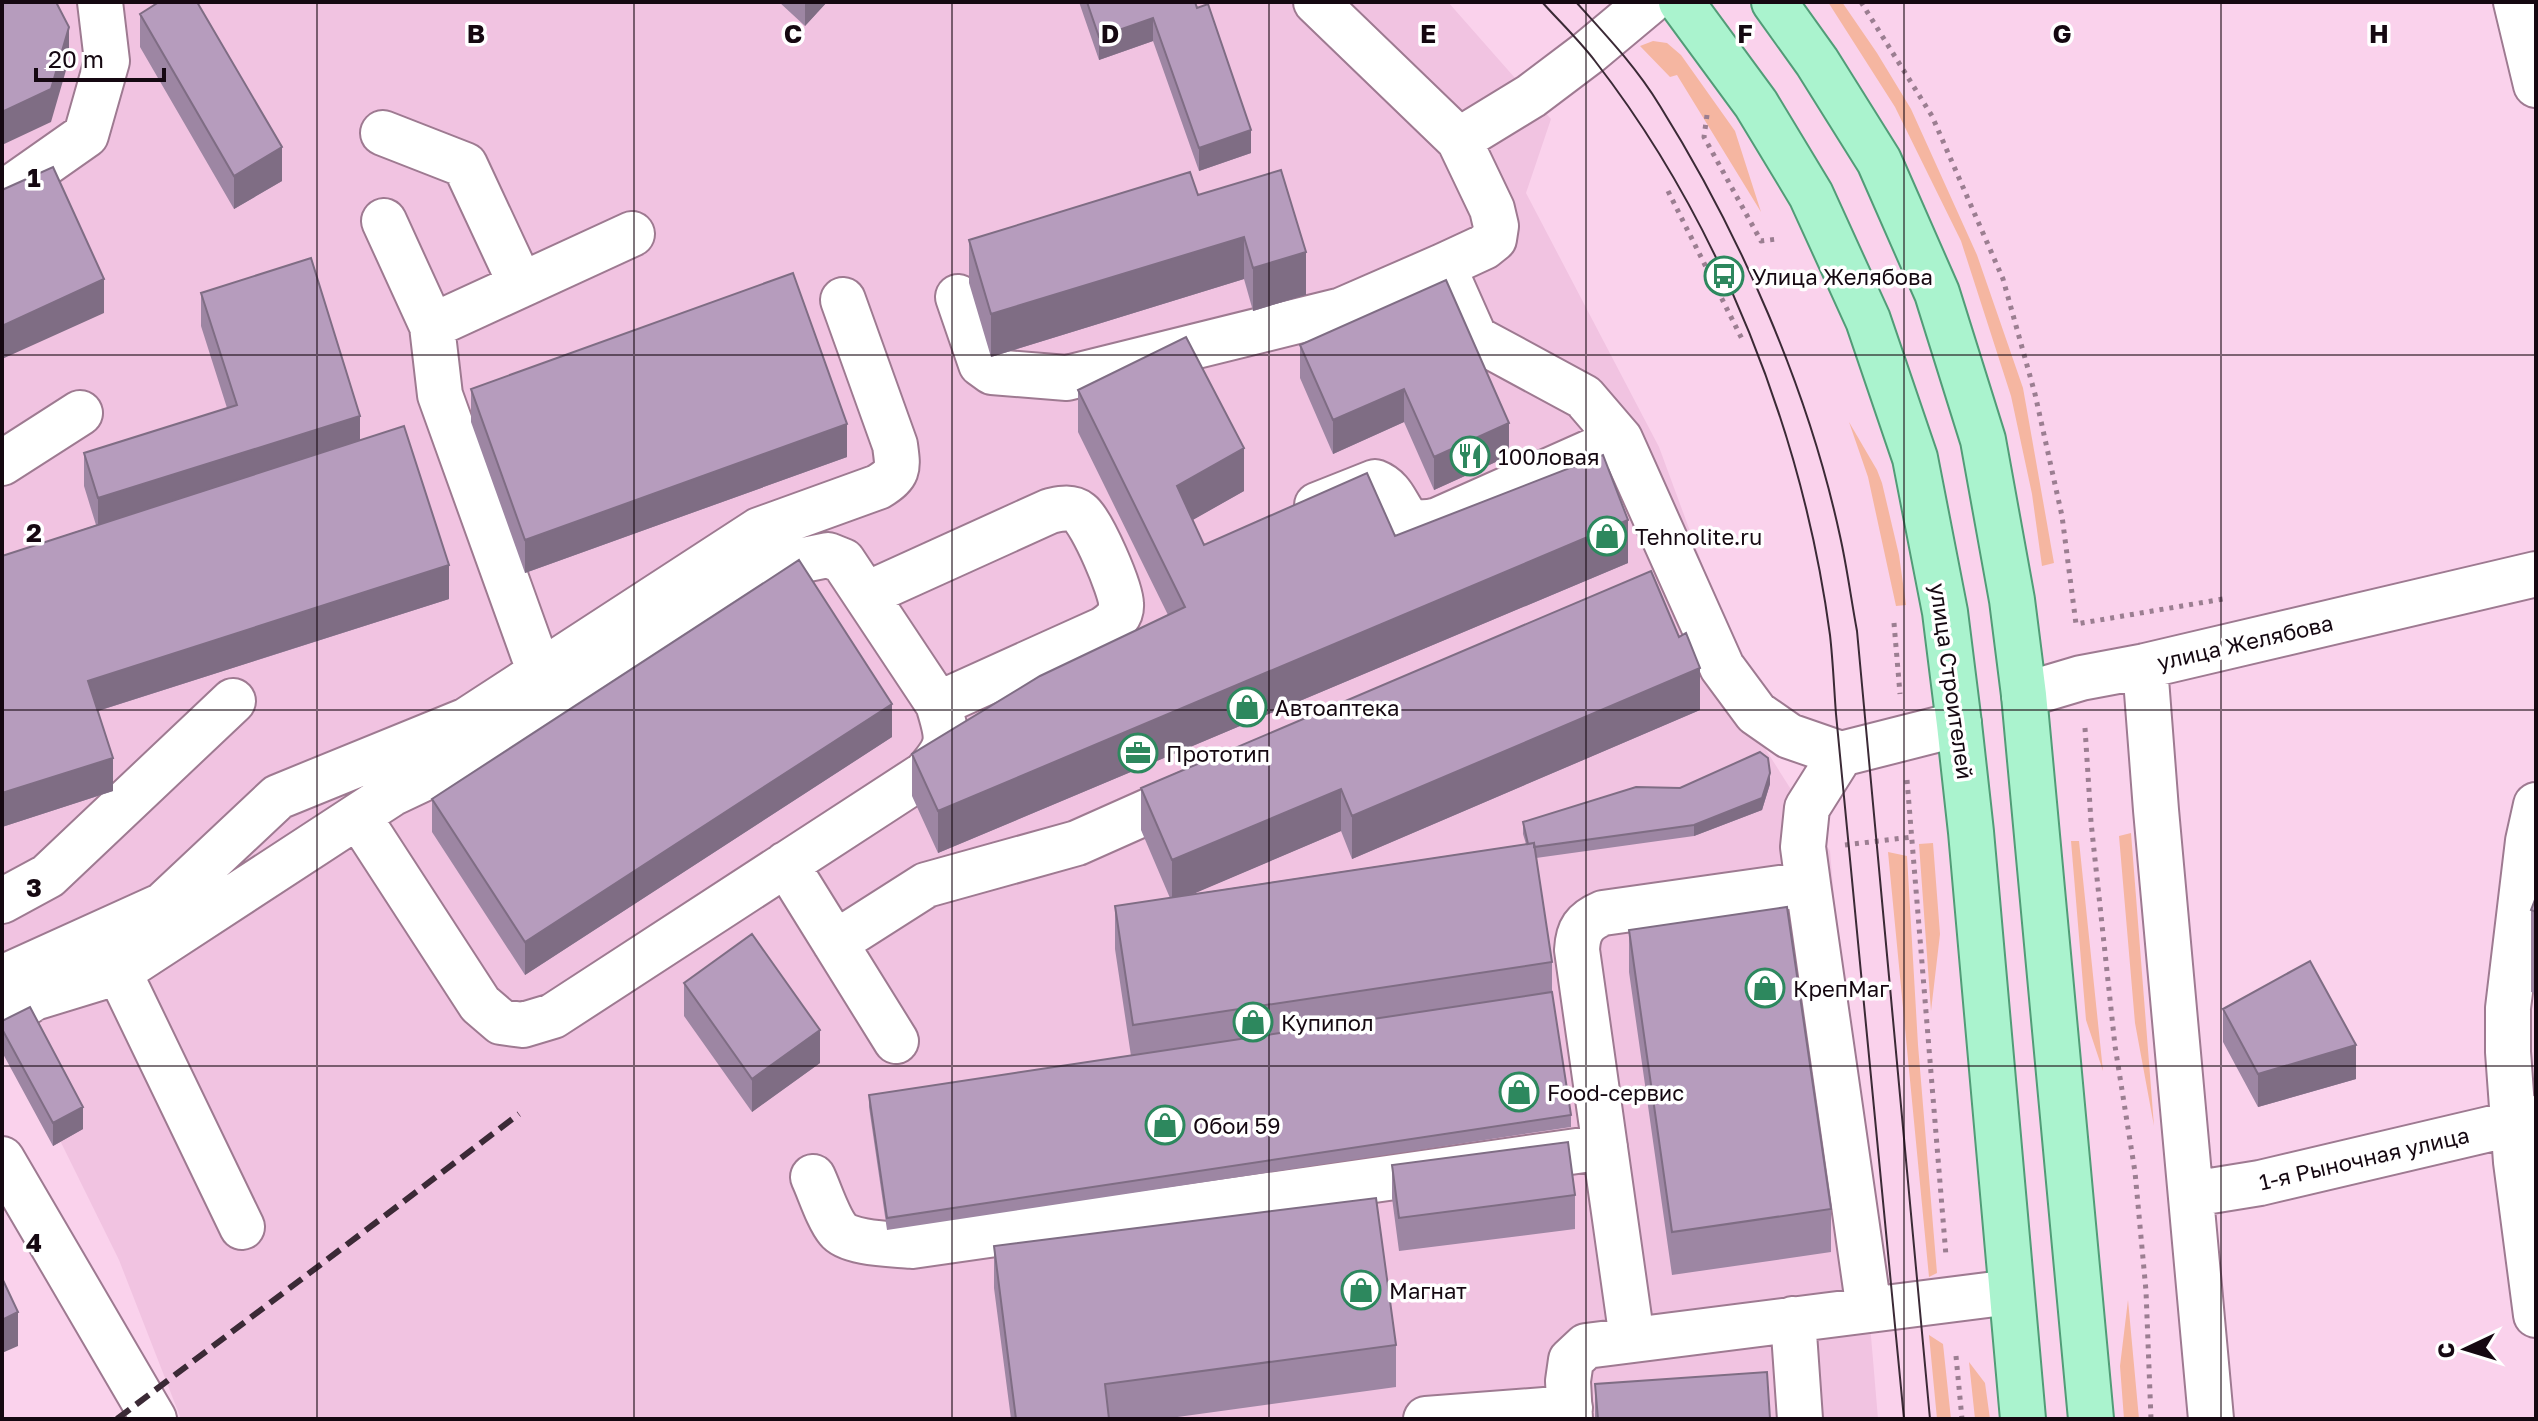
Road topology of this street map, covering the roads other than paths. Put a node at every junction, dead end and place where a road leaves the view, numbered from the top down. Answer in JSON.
{"nodes":[{"id":1,"x":100,"y":2,"type":"edge"},
{"id":2,"x":1316,"y":2,"type":"edge"},
{"id":3,"x":1649,"y":2,"type":"edge"},
{"id":4,"x":1681,"y":2,"type":"edge"},
{"id":5,"x":1774,"y":2,"type":"edge"},
{"id":6,"x":2516,"y":2,"type":"edge"},
{"id":7,"x":2536,"y":85,"type":"edge"},
{"id":8,"x":383,"y":133,"type":"dead end"},
{"id":9,"x":1459,"y":140,"type":"junction"},
{"id":10,"x":2,"y":194,"type":"edge"},
{"id":11,"x":384,"y":221,"type":"dead end"},
{"id":12,"x":632,"y":234,"type":"dead end"},
{"id":13,"x":1443,"y":266,"type":"junction"},
{"id":14,"x":521,"y":285,"type":"junction"},
{"id":15,"x":958,"y":297,"type":"dead end"},
{"id":16,"x":843,"y":300,"type":"dead end"},
{"id":17,"x":432,"y":326,"type":"junction"},
{"id":18,"x":80,"y":413,"type":"dead end"},
{"id":19,"x":1620,"y":439,"type":"junction"},
{"id":20,"x":2,"y":463,"type":"edge"},
{"id":21,"x":1286,"y":519,"type":"edge"},
{"id":22,"x":2536,"y":574,"type":"edge"},
{"id":23,"x":867,"y":594,"type":"junction"},
{"id":24,"x":2145,"y":666,"type":"junction"},
{"id":25,"x":540,"y":673,"type":"junction"},
{"id":26,"x":2024,"y":695,"type":"junction"},
{"id":27,"x":233,"y":701,"type":"dead end"},
{"id":28,"x":938,"y":704,"type":"junction"},
{"id":29,"x":1959,"y":724,"type":"junction"},
{"id":30,"x":1841,"y":754,"type":"junction"},
{"id":31,"x":1235,"y":773,"type":"edge"},
{"id":32,"x":2536,"y":805,"type":"edge"},
{"id":33,"x":358,"y":816,"type":"junction"},
{"id":34,"x":786,"y":864,"type":"junction"},
{"id":35,"x":1806,"y":865,"type":"junction"},
{"id":36,"x":2,"y":901,"type":"edge"},
{"id":37,"x":835,"y":943,"type":"junction"},
{"id":38,"x":119,"y":972,"type":"junction"},
{"id":39,"x":2,"y":978,"type":"edge"},
{"id":40,"x":2,"y":1019,"type":"edge"},
{"id":41,"x":896,"y":1041,"type":"dead end"},
{"id":42,"x":2524,"y":1121,"type":"edge"},
{"id":43,"x":1605,"y":1147,"type":"junction"},
{"id":44,"x":2,"y":1159,"type":"edge"},
{"id":45,"x":813,"y":1177,"type":"dead end"},
{"id":46,"x":2192,"y":1194,"type":"junction"},
{"id":47,"x":242,"y":1227,"type":"dead end"},
{"id":48,"x":2011,"y":1292,"type":"junction"},
{"id":49,"x":1869,"y":1310,"type":"junction"},
{"id":50,"x":2536,"y":1315,"type":"edge"},
{"id":51,"x":1793,"y":1319,"type":"junction"},
{"id":52,"x":1632,"y":1339,"type":"junction"},
{"id":53,"x":1570,"y":1414,"type":"edge"},
{"id":54,"x":154,"y":1419,"type":"edge"},
{"id":55,"x":1426,"y":1419,"type":"edge"},
{"id":56,"x":1800,"y":1419,"type":"edge"},
{"id":57,"x":2023,"y":1419,"type":"edge"},
{"id":58,"x":2091,"y":1419,"type":"edge"},
{"id":59,"x":2211,"y":1419,"type":"edge"}],
"edges":[{"from":1,"to":10,"type":"street"},
{"from":2,"to":9,"type":"street"},
{"from":3,"to":9,"type":"street"},
{"from":4,"to":29,"type":"main road","name":"улица Строителей"},
{"from":5,"to":26,"type":"main road"},
{"from":6,"to":7,"type":"street"},
{"from":8,"to":14,"type":"street"},
{"from":9,"to":13,"type":"street"},
{"from":11,"to":17,"type":"street"},
{"from":12,"to":14,"type":"street"},
{"from":13,"to":15,"type":"street"},
{"from":13,"to":19,"type":"street"},
{"from":14,"to":17,"type":"street"},
{"from":16,"to":25,"type":"street"},
{"from":17,"to":25,"type":"street"},
{"from":18,"to":20,"type":"street"},
{"from":19,"to":21,"type":"street"},
{"from":19,"to":30,"type":"street"},
{"from":22,"to":24,"type":"street","name":"улица Желябова"},
{"from":23,"to":28,"type":"street"},
{"from":23,"to":28,"type":"street"},
{"from":23,"to":33,"type":"street"},
{"from":24,"to":26,"type":"street","name":"улица Желябова"},
{"from":24,"to":46,"type":"street"},
{"from":25,"to":39,"type":"street"},
{"from":26,"to":29,"type":"main road","name":"улица Желябова"},
{"from":26,"to":58,"type":"main road"},
{"from":27,"to":36,"type":"street"},
{"from":28,"to":34,"type":"street"},
{"from":29,"to":30,"type":"street"},
{"from":29,"to":48,"type":"main road","name":"улица Строителей"},
{"from":30,"to":35,"type":"street"},
{"from":31,"to":37,"type":"street"},
{"from":32,"to":42,"type":"street"},
{"from":33,"to":34,"type":"street"},
{"from":33,"to":38,"type":"street"},
{"from":34,"to":37,"type":"street"},
{"from":35,"to":43,"type":"street"},
{"from":35,"to":49,"type":"street"},
{"from":37,"to":41,"type":"street"},
{"from":38,"to":40,"type":"street"},
{"from":38,"to":47,"type":"street"},
{"from":42,"to":46,"type":"street","name":"1-я Рыночная улица"},
{"from":42,"to":50,"type":"street"},
{"from":43,"to":45,"type":"street"},
{"from":43,"to":52,"type":"street"},
{"from":44,"to":54,"type":"street"},
{"from":46,"to":59,"type":"street"},
{"from":48,"to":49,"type":"street"},
{"from":48,"to":57,"type":"main road","name":"улица Строителей"},
{"from":49,"to":51,"type":"street"},
{"from":51,"to":52,"type":"street"},
{"from":51,"to":56,"type":"street"},
{"from":52,"to":53,"type":"street"},
{"from":53,"to":55,"type":"street"}]}
